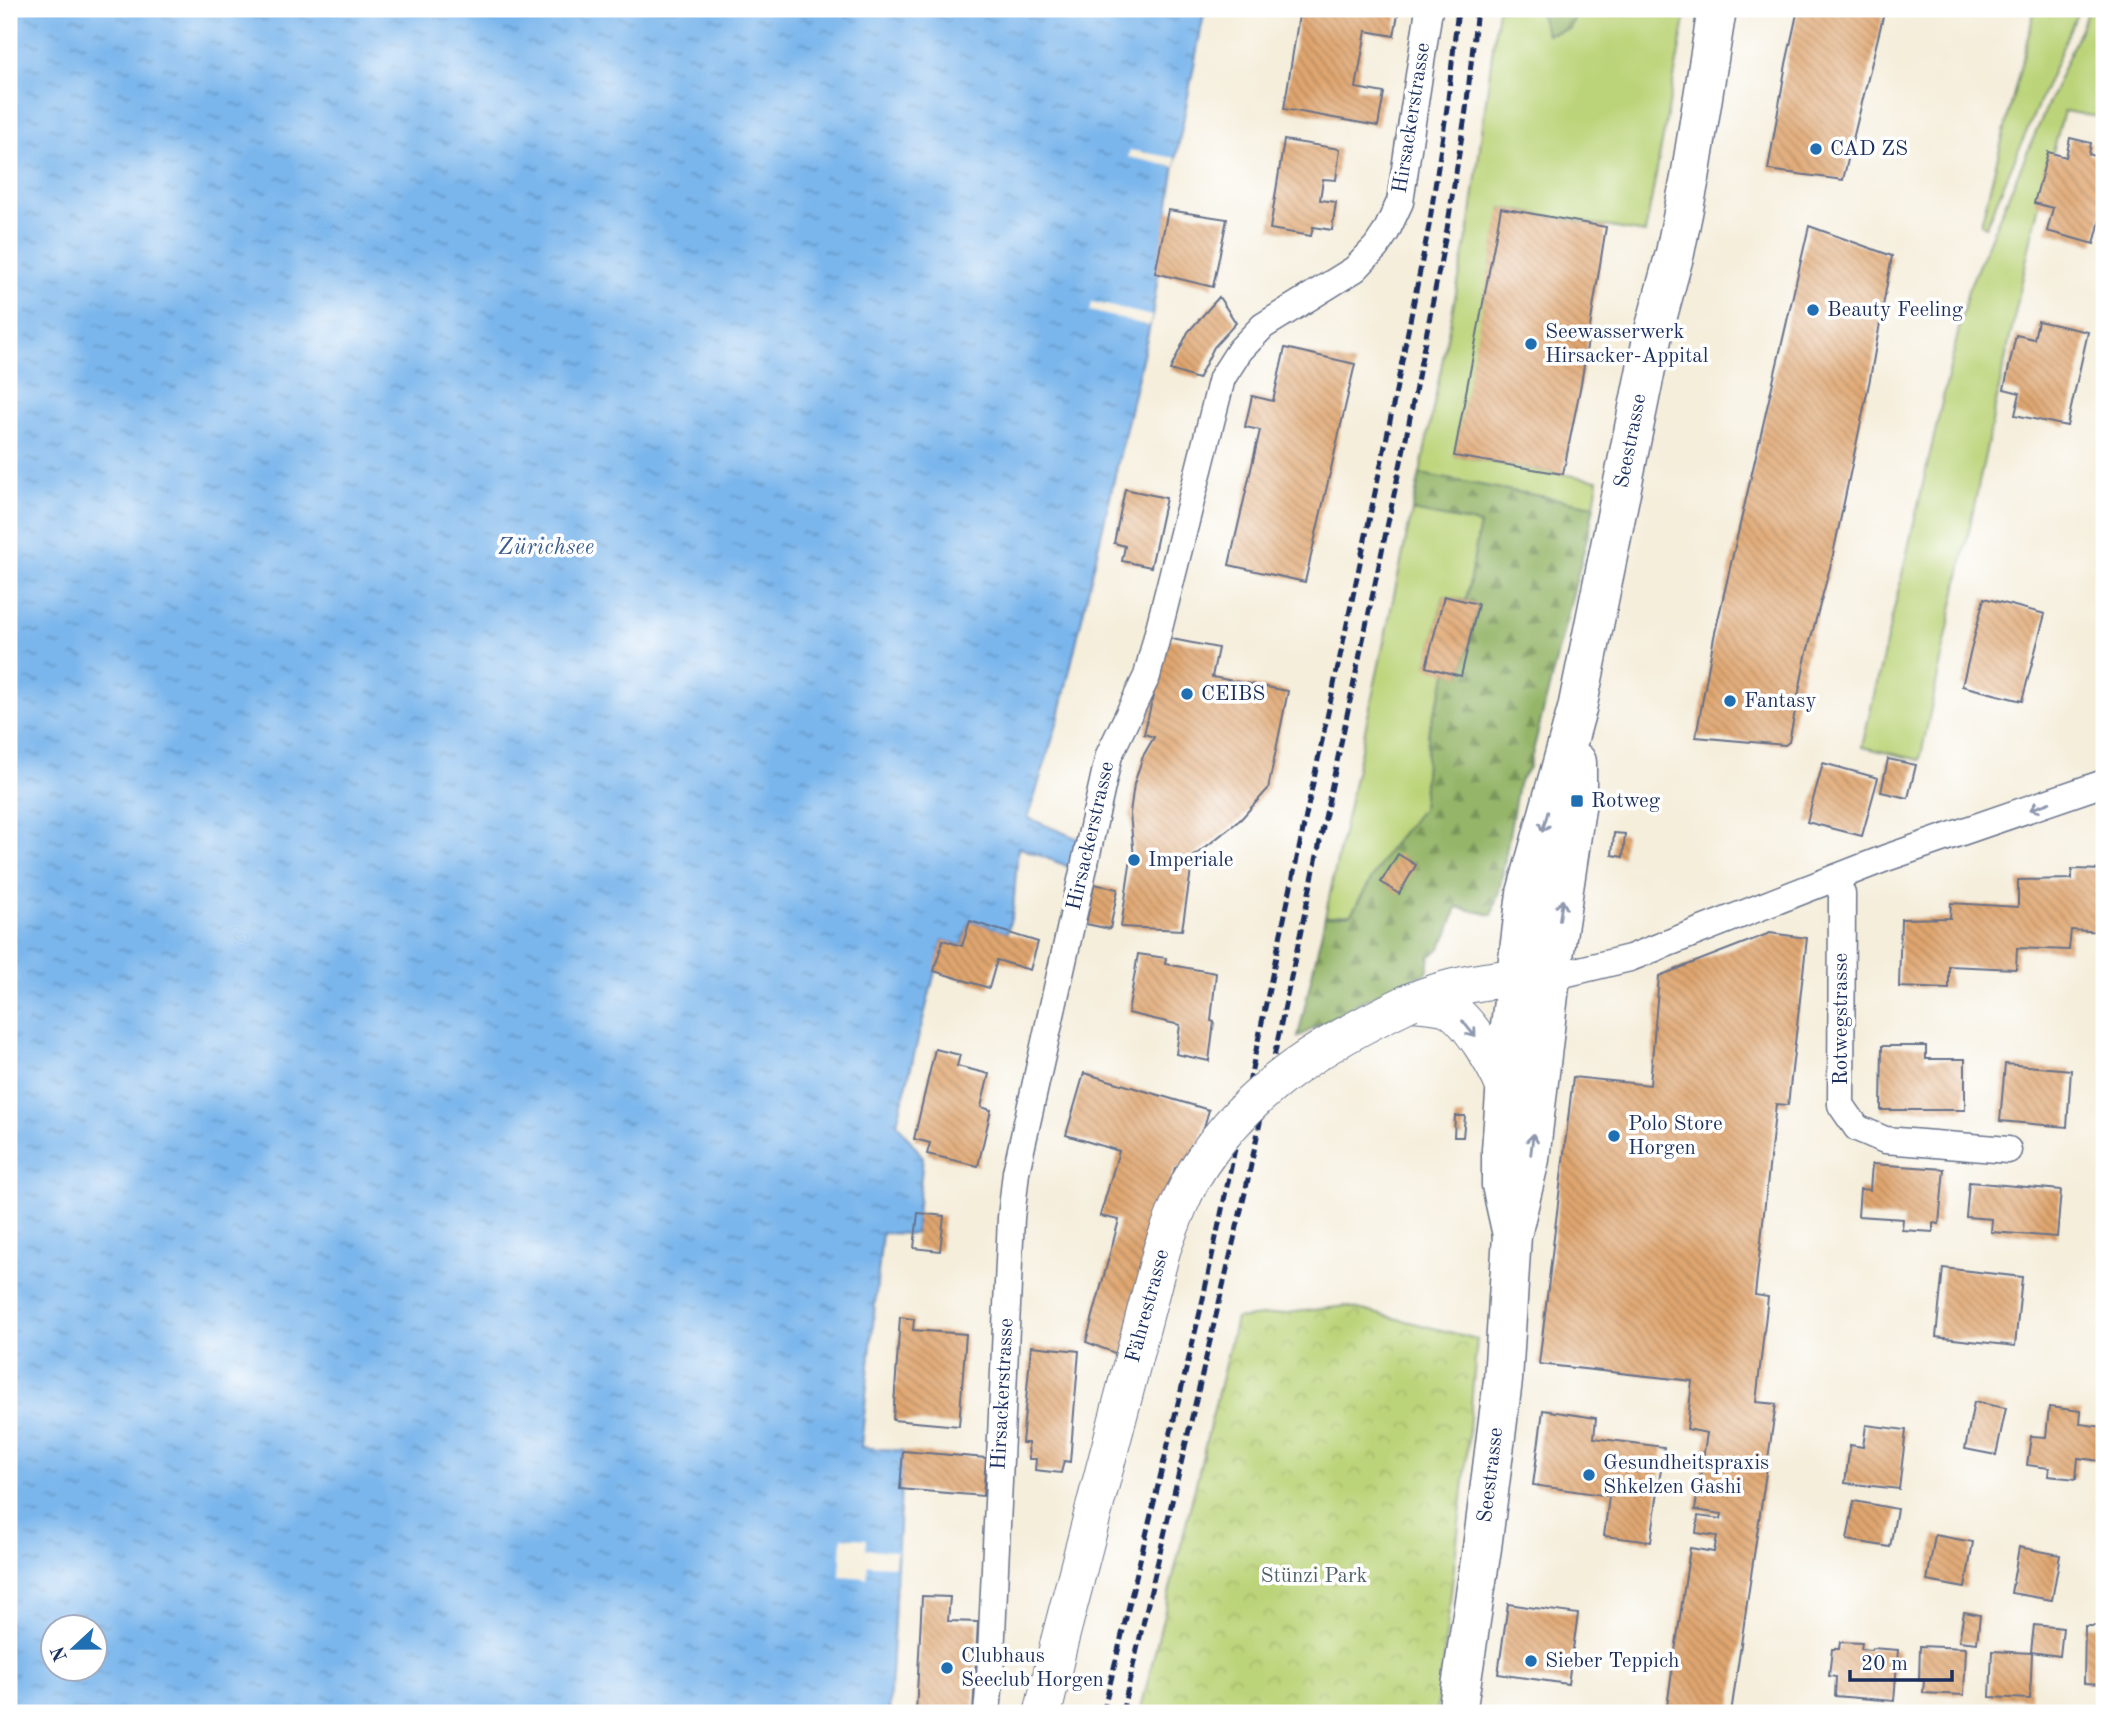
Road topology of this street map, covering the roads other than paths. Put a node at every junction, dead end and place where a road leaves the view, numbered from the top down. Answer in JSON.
{"nodes":[{"id":1,"x":1429,"y":9,"type":"edge"},
{"id":2,"x":1717,"y":9,"type":"edge"},
{"id":3,"x":2104,"y":783,"type":"edge"},
{"id":4,"x":1835,"y":878,"type":"junction"},
{"id":5,"x":1533,"y":977,"type":"junction"},
{"id":6,"x":1410,"y":1002,"type":"junction"},
{"id":7,"x":1505,"y":1088,"type":"junction"},
{"id":8,"x":2008,"y":1150,"type":"dead end"},
{"id":9,"x":1512,"y":1235,"type":"junction"},
{"id":10,"x":987,"y":1713,"type":"edge"},
{"id":11,"x":1043,"y":1713,"type":"edge"},
{"id":12,"x":1457,"y":1713,"type":"edge"}],
"edges":[{"from":1,"to":10,"type":"street","name":"Hirsackerstrasse"},
{"from":2,"to":5,"type":"main road","name":"Seestrasse"},
{"from":3,"to":4,"type":"street","one_way":true},
{"from":4,"to":5,"type":"street"},
{"from":4,"to":8,"type":"street","name":"Rotwegstrasse"},
{"from":5,"to":6,"type":"street","name":"Fährestrasse"},
{"from":5,"to":7,"type":"main road","name":"Seestrasse"},
{"from":9,"to":5,"type":"main road","name":"Seestrasse","one_way":true},
{"from":6,"to":7,"type":"street","one_way":true},
{"from":6,"to":11,"type":"street","name":"Fährestrasse","bridge":true},
{"from":7,"to":9,"type":"main road","name":"Seestrasse"},
{"from":9,"to":12,"type":"main road","name":"Seestrasse"}]}
